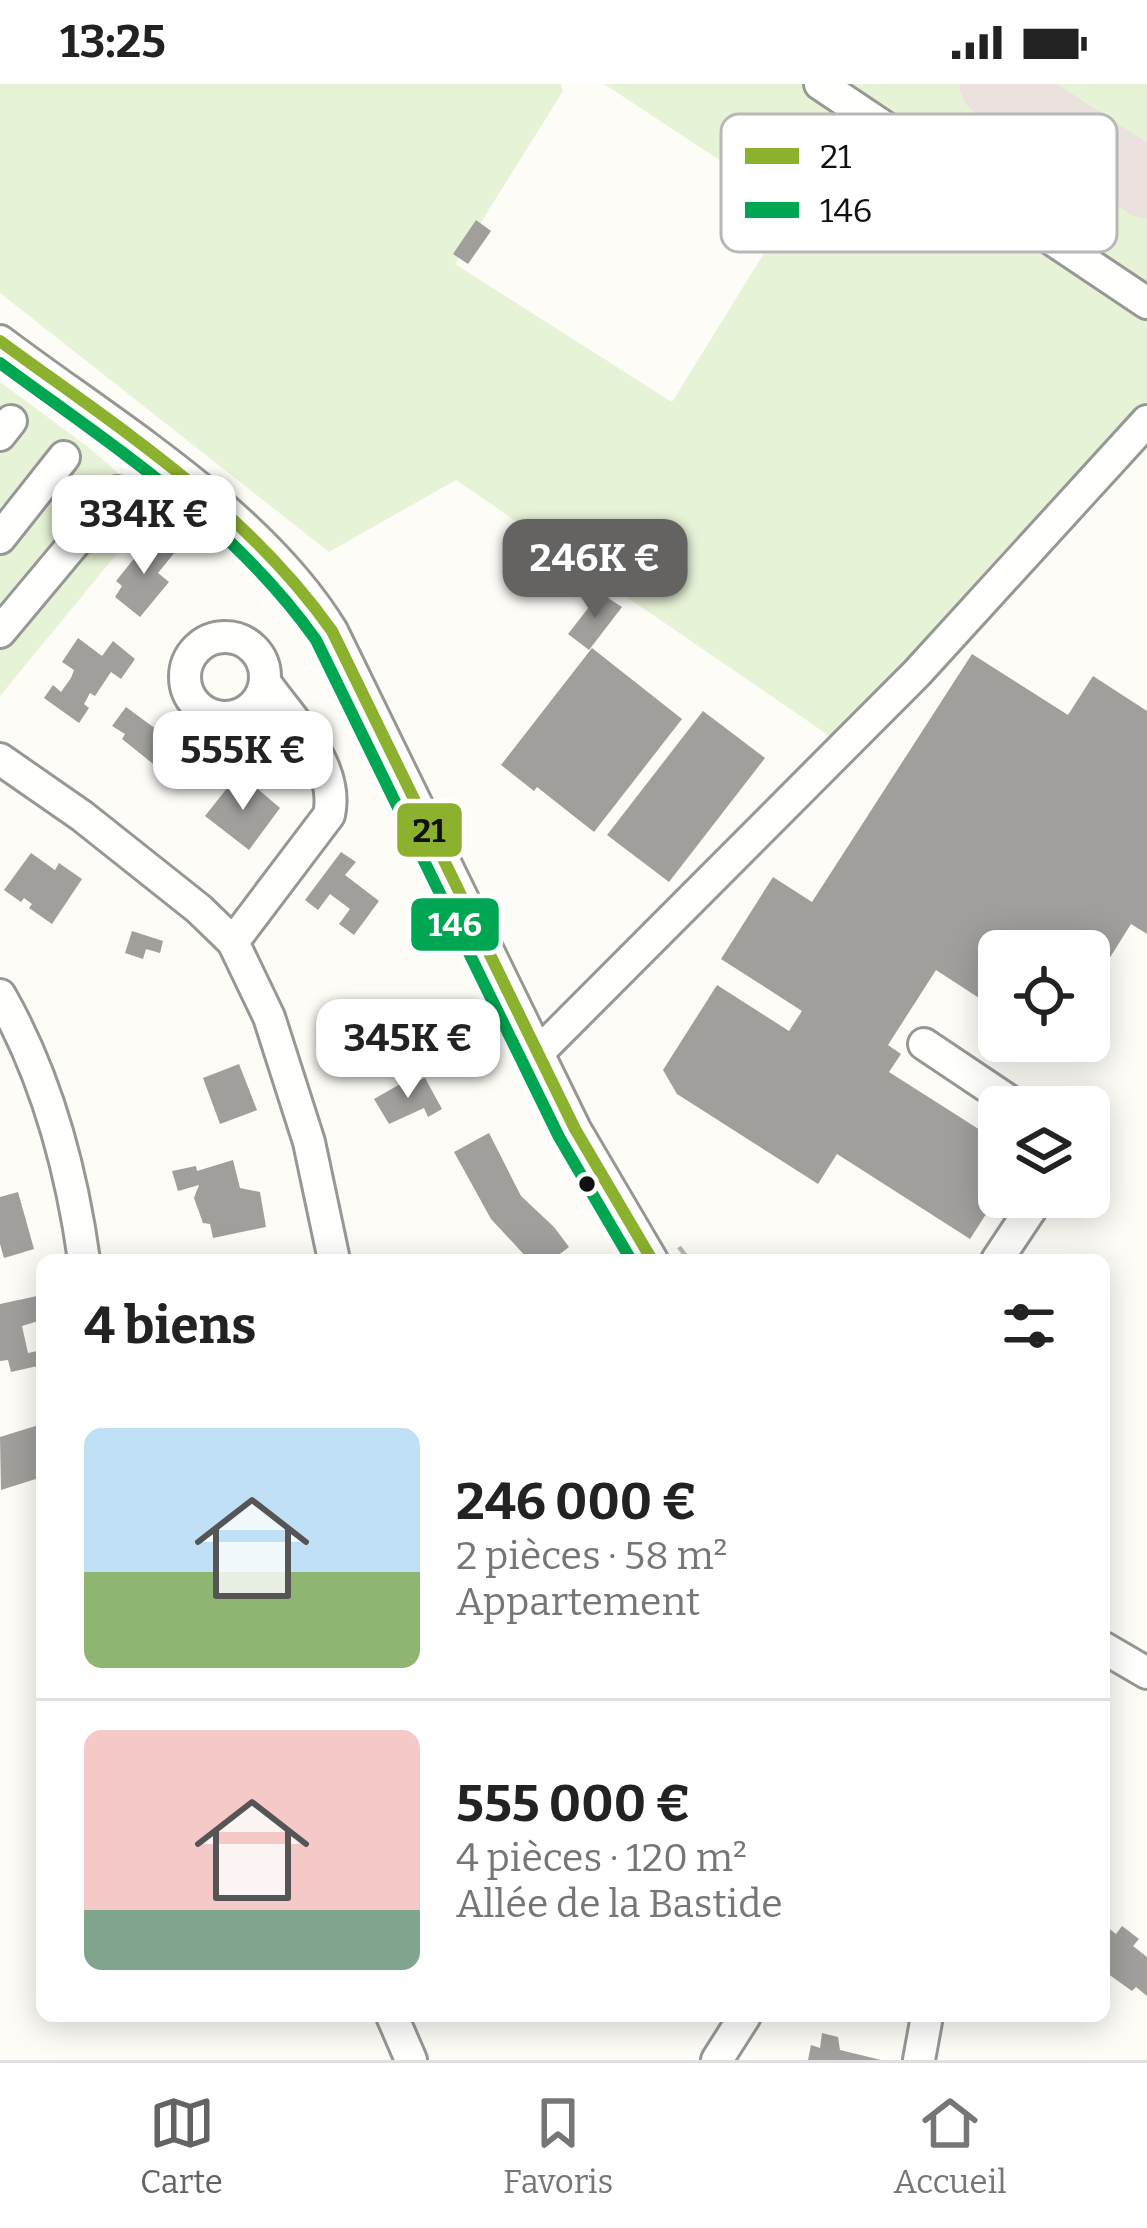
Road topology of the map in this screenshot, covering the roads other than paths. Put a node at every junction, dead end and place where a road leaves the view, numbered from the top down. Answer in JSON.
{"nodes":[{"id":1,"x":820,"y":84,"type":"edge"},
{"id":2,"x":865,"y":114,"type":"edge"},
{"id":3,"x":1071,"y":252,"type":"edge"},
{"id":4,"x":1147,"y":303,"type":"edge"},
{"id":5,"x":0,"y":341,"type":"edge"},
{"id":6,"x":1147,"y":421,"type":"edge"},
{"id":7,"x":64,"y":457,"type":"dead end"},
{"id":8,"x":117,"y":492,"type":"dead end"},
{"id":9,"x":0,"y":538,"type":"edge"},
{"id":10,"x":0,"y":632,"type":"edge"},
{"id":11,"x":265,"y":682,"type":"dead end"},
{"id":12,"x":0,"y":759,"type":"edge"},
{"id":13,"x":233,"y":942,"type":"junction"},
{"id":14,"x":0,"y":995,"type":"edge"},
{"id":15,"x":924,"y":1044,"type":"dead end"},
{"id":16,"x":538,"y":1053,"type":"junction"},
{"id":17,"x":987,"y":1086,"type":"edge"},
{"id":18,"x":1025,"y":1218,"type":"edge"},
{"id":19,"x":83,"y":1254,"type":"edge"},
{"id":20,"x":333,"y":1254,"type":"edge"},
{"id":21,"x":648,"y":1254,"type":"edge"},
{"id":22,"x":1001,"y":1254,"type":"edge"},
{"id":23,"x":1110,"y":1651,"type":"edge"},
{"id":24,"x":1147,"y":1673,"type":"edge"},
{"id":25,"x":395,"y":2022,"type":"edge"},
{"id":26,"x":741,"y":2022,"type":"edge"},
{"id":27,"x":926,"y":2022,"type":"edge"},
{"id":28,"x":411,"y":2060,"type":"edge"},
{"id":29,"x":717,"y":2060,"type":"edge"},
{"id":30,"x":919,"y":2060,"type":"edge"}],
"edges":[{"from":1,"to":2,"type":"street"},
{"from":3,"to":4,"type":"street"},
{"from":5,"to":16,"type":"street"},
{"from":6,"to":16,"type":"street"},
{"from":7,"to":9,"type":"street"},
{"from":8,"to":10,"type":"street"},
{"from":11,"to":13,"type":"street"},
{"from":12,"to":13,"type":"street"},
{"from":13,"to":20,"type":"street"},
{"from":14,"to":19,"type":"street"},
{"from":15,"to":17,"type":"street"},
{"from":16,"to":21,"type":"street"},
{"from":18,"to":22,"type":"street"},
{"from":23,"to":24,"type":"street"},
{"from":25,"to":28,"type":"street"},
{"from":26,"to":29,"type":"street"},
{"from":27,"to":30,"type":"street"}]}
